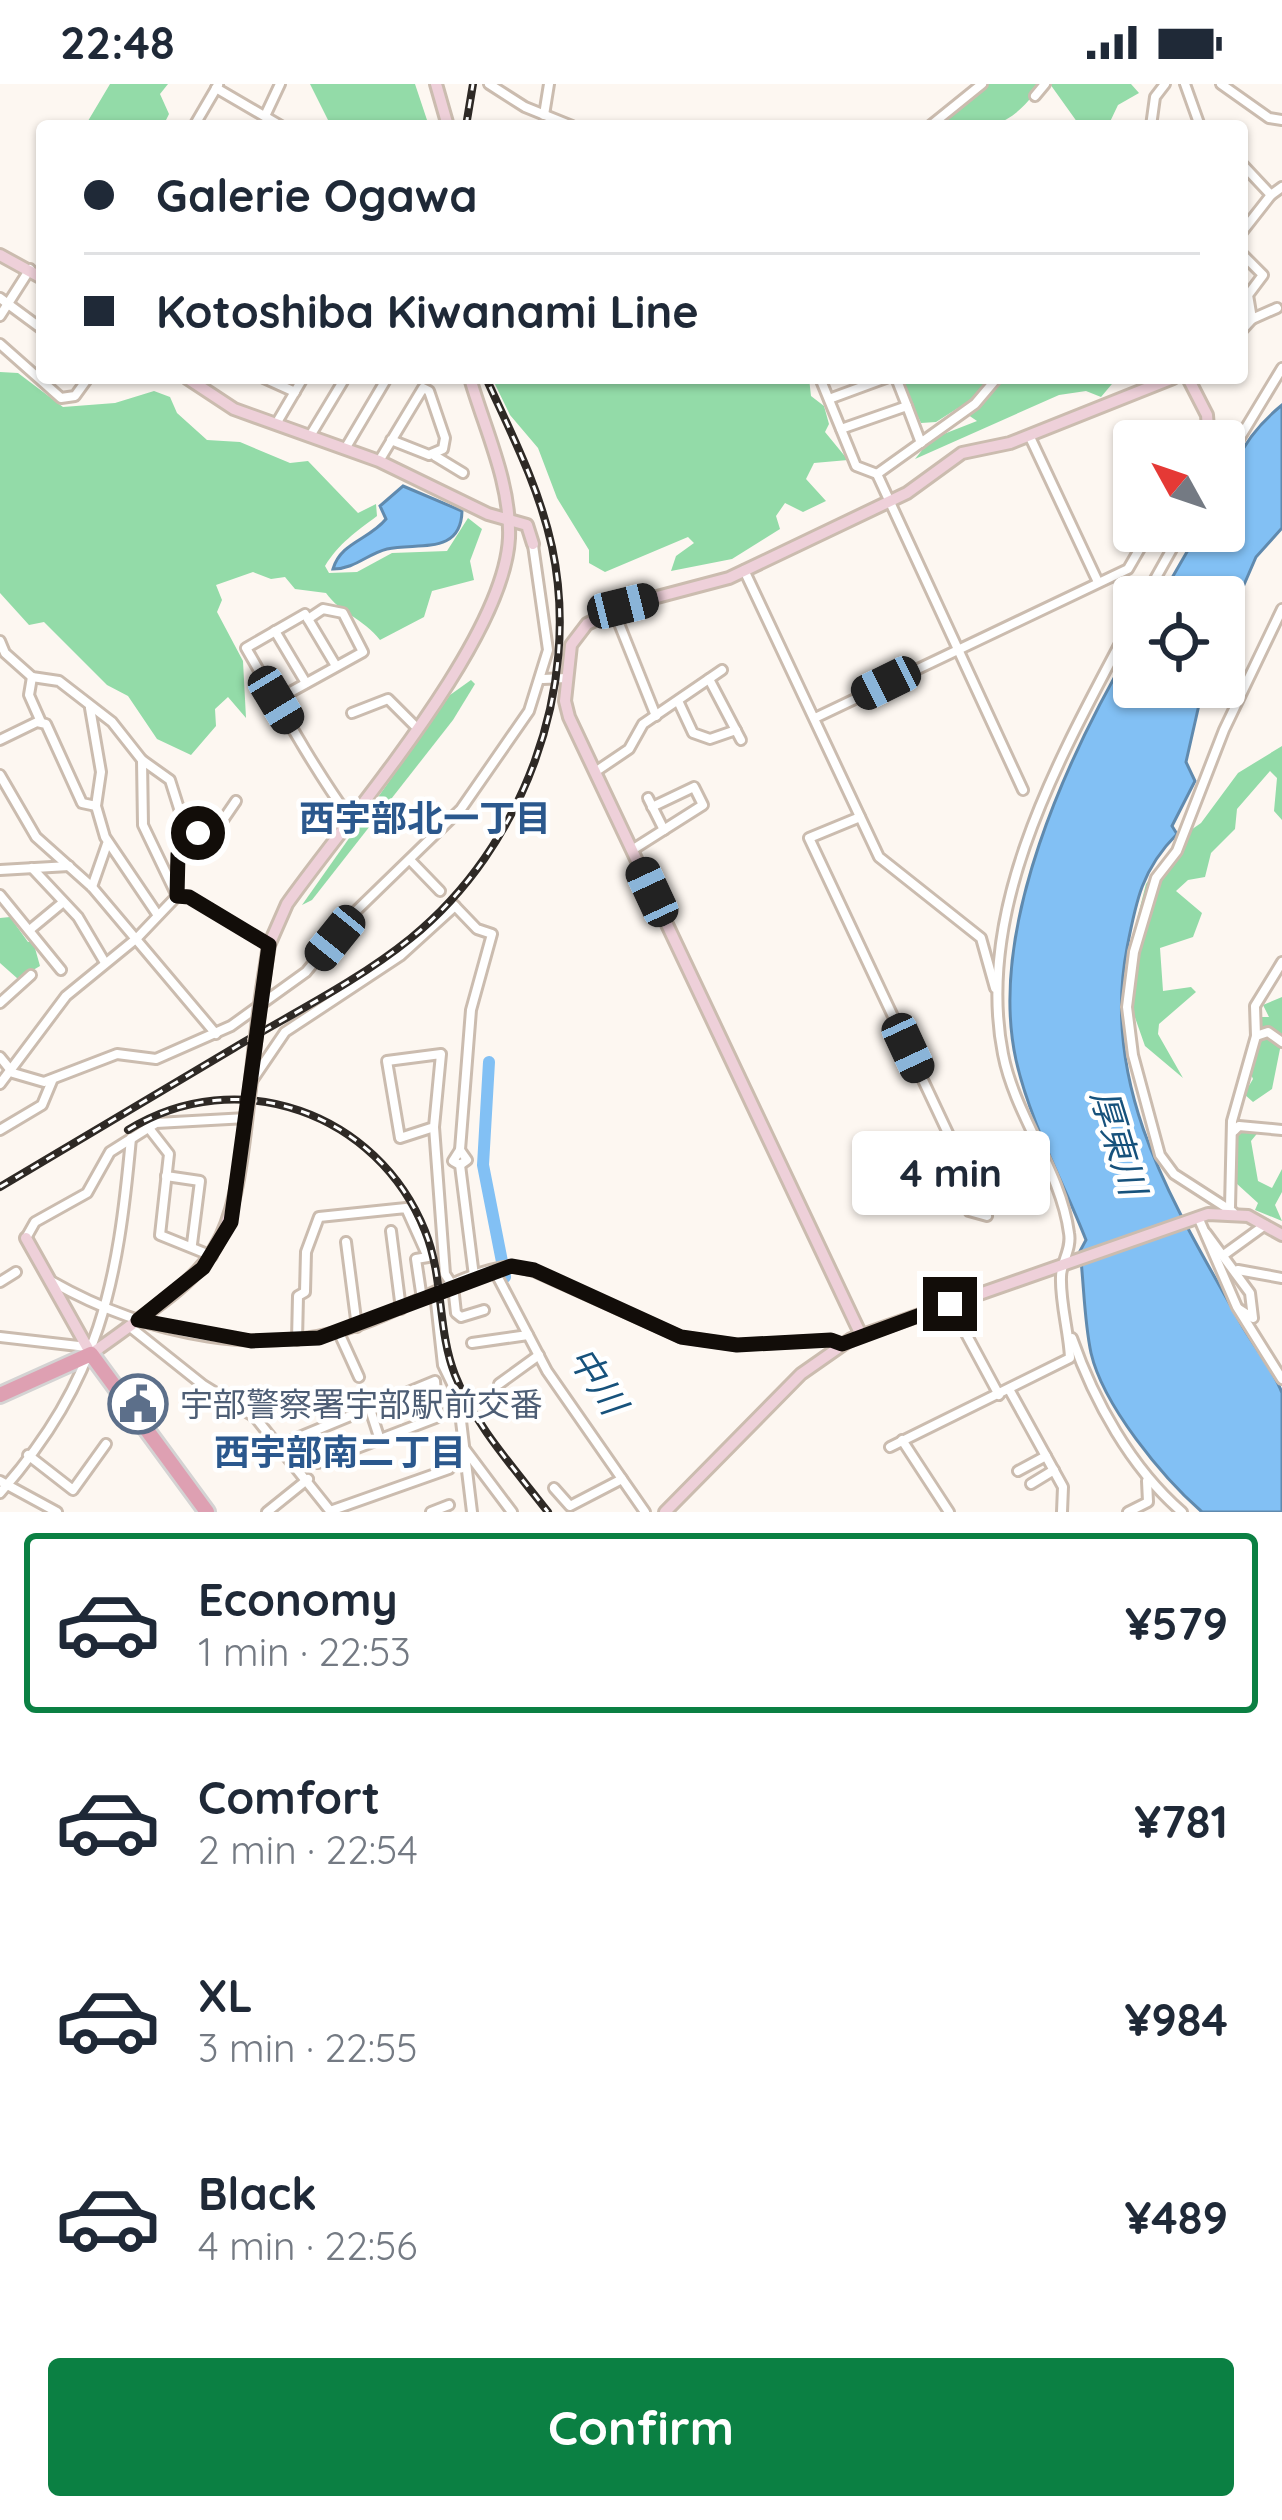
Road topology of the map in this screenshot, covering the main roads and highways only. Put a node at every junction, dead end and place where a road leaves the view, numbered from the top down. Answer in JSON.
{"nodes":[{"id":1,"x":436,"y":84,"type":"edge"},
{"id":2,"x":446,"y":120,"type":"edge"},
{"id":3,"x":0,"y":255,"type":"edge"},
{"id":4,"x":36,"y":274,"type":"edge"},
{"id":5,"x":196,"y":384,"type":"edge"},
{"id":6,"x":472,"y":384,"type":"edge"},
{"id":7,"x":1158,"y":384,"type":"edge"},
{"id":8,"x":1191,"y":384,"type":"edge"},
{"id":9,"x":1208,"y":420,"type":"edge"},
{"id":10,"x":508,"y":520,"type":"junction"},
{"id":11,"x":533,"y":544,"type":"road end"},
{"id":12,"x":1282,"y":1235,"type":"edge"},
{"id":13,"x":26,"y":1238,"type":"road end"},
{"id":14,"x":861,"y":1335,"type":"junction"},
{"id":15,"x":89,"y":1351,"type":"junction"},
{"id":16,"x":0,"y":1395,"type":"edge"},
{"id":17,"x":207,"y":1512,"type":"edge"},
{"id":18,"x":664,"y":1512,"type":"edge"}],
"edges":[{"from":1,"to":2,"type":"main road"},
{"from":3,"to":4,"type":"main road"},
{"from":5,"to":10,"type":"main road"},
{"from":6,"to":10,"type":"main road"},
{"from":7,"to":14,"type":"main road"},
{"from":8,"to":9,"type":"main road"},
{"from":10,"to":11,"type":"main road"},
{"from":10,"to":15,"type":"main road","bridge":true},
{"from":12,"to":14,"type":"main road"},
{"from":13,"to":15,"type":"main road"},
{"from":14,"to":18,"type":"main road"},
{"from":15,"to":16,"type":"main road"},
{"from":15,"to":17,"type":"main road"}]}
